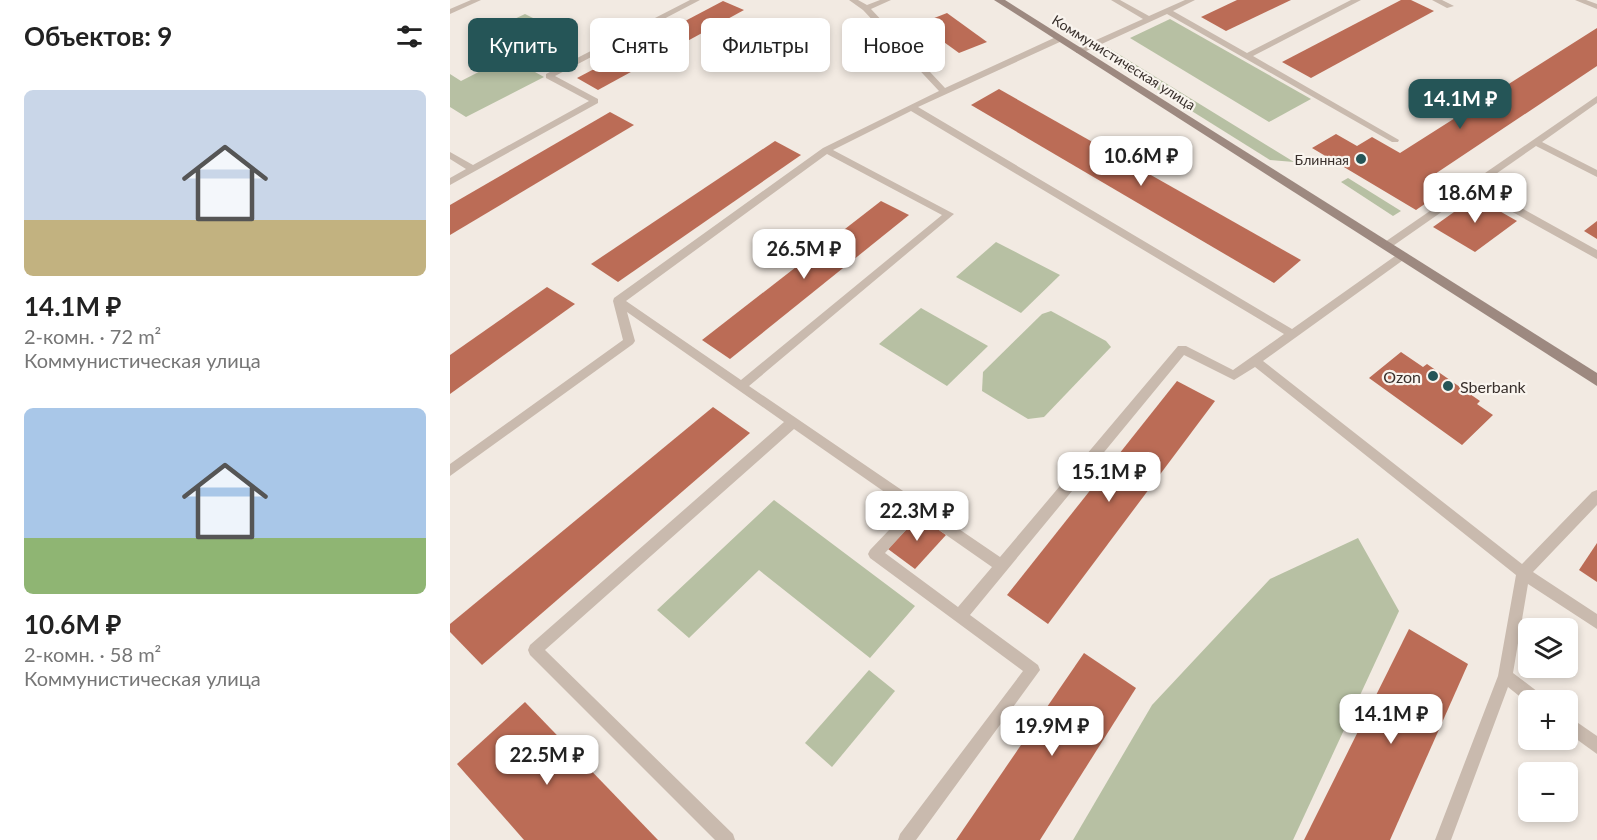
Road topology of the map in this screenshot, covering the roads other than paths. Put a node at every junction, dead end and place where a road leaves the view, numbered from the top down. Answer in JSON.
{"nodes":[{"id":1,"x":477,"y":0,"type":"edge"},
{"id":2,"x":696,"y":0,"type":"edge"},
{"id":3,"x":853,"y":0,"type":"edge"},
{"id":4,"x":886,"y":0,"type":"edge"},
{"id":5,"x":999,"y":0,"type":"edge"},
{"id":6,"x":1115,"y":0,"type":"edge"},
{"id":7,"x":1191,"y":0,"type":"edge"},
{"id":8,"x":1358,"y":0,"type":"edge"},
{"id":9,"x":1436,"y":0,"type":"edge"},
{"id":10,"x":1579,"y":0,"type":"edge"},
{"id":11,"x":1450,"y":6,"type":"dead end"},
{"id":12,"x":1597,"y":7,"type":"edge"},
{"id":13,"x":866,"y":8,"type":"junction"},
{"id":14,"x":1167,"y":11,"type":"junction"},
{"id":15,"x":450,"y":12,"type":"edge"},
{"id":16,"x":1149,"y":19,"type":"junction"},
{"id":17,"x":1059,"y":39,"type":"junction"},
{"id":18,"x":1079,"y":51,"type":"junction"},
{"id":19,"x":1248,"y":56,"type":"junction"},
{"id":20,"x":944,"y":92,"type":"junction"},
{"id":21,"x":1597,"y":99,"type":"edge"},
{"id":22,"x":911,"y":107,"type":"junction"},
{"id":23,"x":1395,"y":140,"type":"dead end"},
{"id":24,"x":1536,"y":142,"type":"junction"},
{"id":25,"x":826,"y":150,"type":"junction"},
{"id":26,"x":450,"y":155,"type":"edge"},
{"id":27,"x":473,"y":169,"type":"junction"},
{"id":28,"x":1597,"y":174,"type":"edge"},
{"id":29,"x":450,"y":182,"type":"edge"},
{"id":30,"x":1474,"y":186,"type":"junction"},
{"id":31,"x":1386,"y":246,"type":"junction"},
{"id":32,"x":1597,"y":255,"type":"edge"},
{"id":33,"x":1402,"y":256,"type":"junction"},
{"id":34,"x":618,"y":301,"type":"junction"},
{"id":35,"x":1292,"y":334,"type":"junction"},
{"id":36,"x":1255,"y":361,"type":"junction"},
{"id":37,"x":1597,"y":381,"type":"edge"},
{"id":38,"x":741,"y":386,"type":"junction"},
{"id":39,"x":793,"y":422,"type":"junction"},
{"id":40,"x":450,"y":471,"type":"edge"},
{"id":41,"x":1597,"y":496,"type":"edge"},
{"id":42,"x":918,"y":508,"type":"junction"},
{"id":43,"x":1002,"y":566,"type":"junction"},
{"id":44,"x":1523,"y":573,"type":"junction"},
{"id":45,"x":959,"y":617,"type":"junction"},
{"id":46,"x":1597,"y":622,"type":"edge"},
{"id":47,"x":1505,"y":676,"type":"junction"},
{"id":48,"x":1524,"y":690,"type":"edge"},
{"id":49,"x":1578,"y":732,"type":"edge"},
{"id":50,"x":1597,"y":746,"type":"edge"},
{"id":51,"x":727,"y":840,"type":"edge"},
{"id":52,"x":906,"y":840,"type":"edge"},
{"id":53,"x":1443,"y":840,"type":"edge"}],
"edges":[{"from":1,"to":15,"type":"lane"},
{"from":2,"to":27,"type":"lane"},
{"from":3,"to":13,"type":"lane"},
{"from":4,"to":13,"type":"lane"},
{"from":5,"to":17,"type":"main road","name":"Коммунистическая улица"},
{"from":6,"to":16,"type":"lane"},
{"from":7,"to":14,"type":"lane"},
{"from":8,"to":19,"type":"lane"},
{"from":9,"to":11,"type":"lane"},
{"from":10,"to":12,"type":"lane"},
{"from":13,"to":20,"type":"lane"},
{"from":14,"to":16,"type":"lane"},
{"from":14,"to":19,"type":"lane"},
{"from":16,"to":18,"type":"lane"},
{"from":17,"to":18,"type":"main road","name":"Коммунистическая улица"},
{"from":17,"to":20,"type":"lane"},
{"from":18,"to":31,"type":"main road","name":"Коммунистическая улица"},
{"from":19,"to":23,"type":"lane"},
{"from":20,"to":22,"type":"lane"},
{"from":21,"to":24,"type":"lane"},
{"from":22,"to":25,"type":"lane"},
{"from":22,"to":35,"type":"lane"},
{"from":24,"to":28,"type":"lane"},
{"from":24,"to":30,"type":"lane"},
{"from":25,"to":34,"type":"lane"},
{"from":25,"to":38,"type":"lane"},
{"from":26,"to":27,"type":"lane"},
{"from":27,"to":29,"type":"lane"},
{"from":30,"to":31,"type":"lane"},
{"from":30,"to":32,"type":"lane"},
{"from":31,"to":33,"type":"main road","name":"Коммунистическая улица"},
{"from":33,"to":35,"type":"lane"},
{"from":33,"to":37,"type":"main road","name":"Коммунистическая улица"},
{"from":34,"to":38,"type":"lane"},
{"from":34,"to":40,"type":"lane"},
{"from":35,"to":36,"type":"lane"},
{"from":36,"to":43,"type":"lane"},
{"from":36,"to":44,"type":"lane"},
{"from":38,"to":39,"type":"lane"},
{"from":39,"to":42,"type":"lane"},
{"from":39,"to":51,"type":"lane"},
{"from":41,"to":44,"type":"lane"},
{"from":42,"to":43,"type":"lane"},
{"from":42,"to":45,"type":"lane"},
{"from":43,"to":45,"type":"lane"},
{"from":44,"to":46,"type":"lane"},
{"from":44,"to":47,"type":"lane"},
{"from":45,"to":52,"type":"lane"},
{"from":47,"to":48,"type":"lane"},
{"from":47,"to":53,"type":"lane"},
{"from":49,"to":50,"type":"lane"}]}
